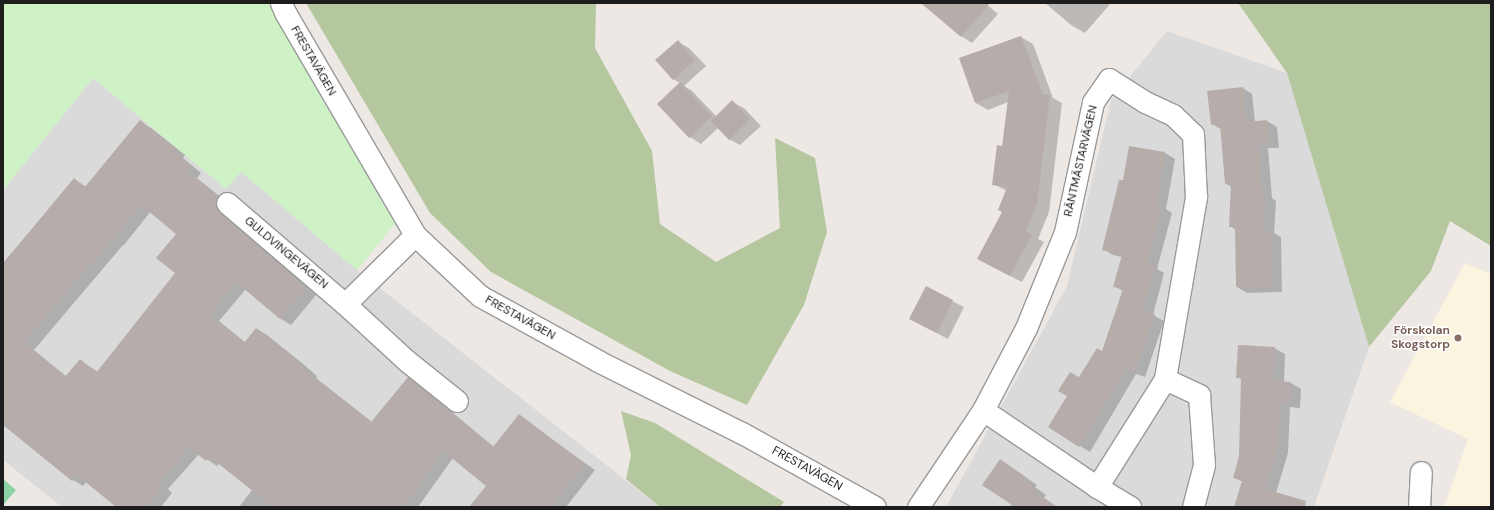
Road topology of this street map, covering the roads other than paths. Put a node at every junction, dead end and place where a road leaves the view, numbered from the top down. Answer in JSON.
{"nodes":[{"id":1,"x":281,"y":3,"type":"edge"},
{"id":2,"x":227,"y":203,"type":"dead end"},
{"id":3,"x":415,"y":235,"type":"junction"},
{"id":4,"x":345,"y":304,"type":"junction"},
{"id":5,"x":1165,"y":379,"type":"junction"},
{"id":6,"x":457,"y":401,"type":"dead end"},
{"id":7,"x":983,"y":410,"type":"junction"},
{"id":8,"x":1421,"y":472,"type":"dead end"},
{"id":9,"x":1097,"y":487,"type":"junction"},
{"id":10,"x":876,"y":507,"type":"edge"},
{"id":11,"x":918,"y":507,"type":"edge"},
{"id":12,"x":1130,"y":507,"type":"edge"},
{"id":13,"x":1193,"y":507,"type":"edge"},
{"id":14,"x":1419,"y":507,"type":"edge"}],
"edges":[{"from":1,"to":3,"type":"street","name":"FRESTAVÄGEN"},
{"from":2,"to":4,"type":"street","name":"GULDVINGEVÄGEN"},
{"from":3,"to":4,"type":"street"},
{"from":3,"to":10,"type":"street","name":"FRESTAVÄGEN"},
{"from":4,"to":6,"type":"street","name":"GULDVINGEVÄGEN"},
{"from":5,"to":7,"type":"street","name":"RÄNTMÄSTARVÄGEN"},
{"from":5,"to":9,"type":"street","name":"RÄNTMÄSTARVÄGEN"},
{"from":5,"to":13,"type":"street"},
{"from":7,"to":9,"type":"street"},
{"from":7,"to":11,"type":"street","name":"RÄNTMÄSTARVÄGEN"},
{"from":8,"to":14,"type":"street"},
{"from":9,"to":12,"type":"street"}]}
